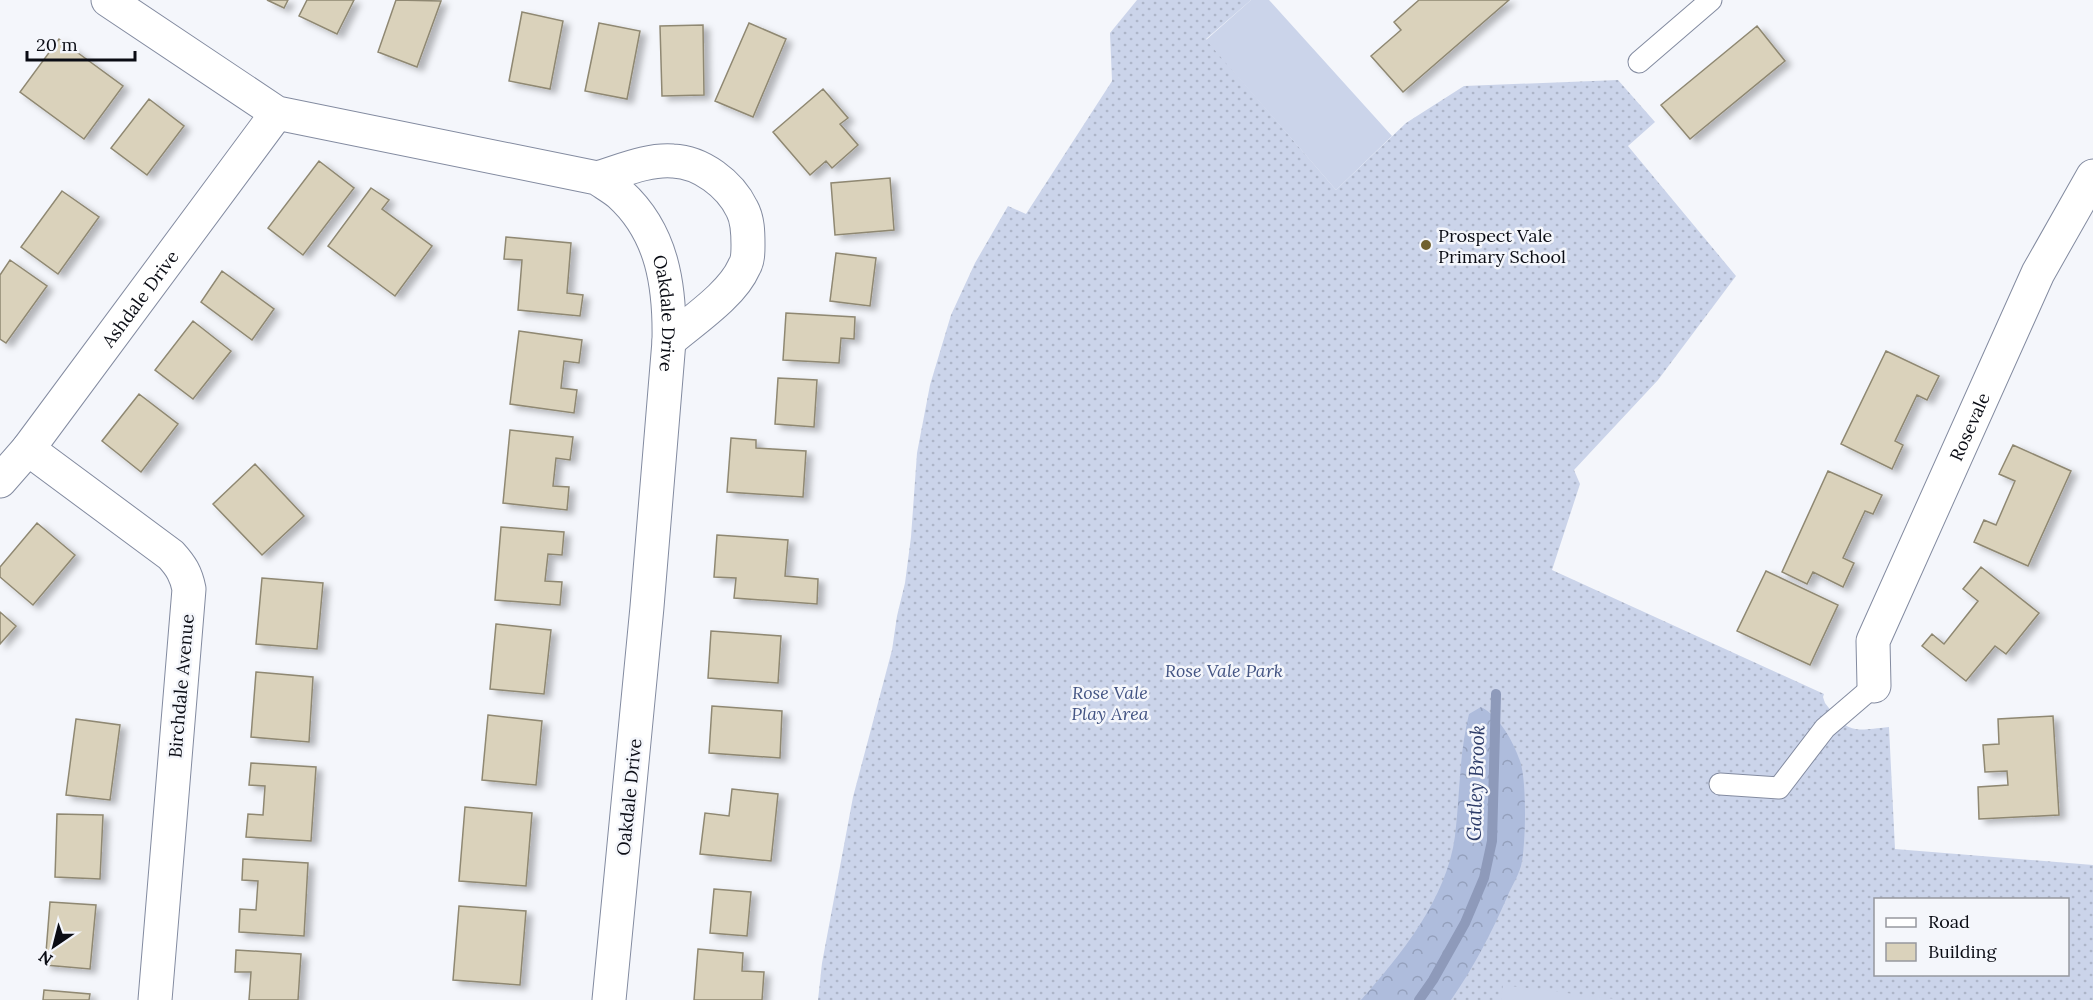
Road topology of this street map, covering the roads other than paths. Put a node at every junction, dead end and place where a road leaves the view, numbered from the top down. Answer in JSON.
{"nodes":[{"id":1,"x":108,"y":0,"type":"edge"},
{"id":2,"x":1711,"y":0,"type":"edge"},
{"id":3,"x":1639,"y":62,"type":"dead end"},
{"id":4,"x":277,"y":113,"type":"junction"},
{"id":5,"x":2093,"y":176,"type":"edge"},
{"id":6,"x":597,"y":178,"type":"junction"},
{"id":7,"x":669,"y":341,"type":"junction"},
{"id":8,"x":28,"y":449,"type":"junction"},
{"id":9,"x":0,"y":481,"type":"edge"},
{"id":10,"x":1874,"y":686,"type":"joint"},
{"id":11,"x":1720,"y":783,"type":"dead end"},
{"id":12,"x":155,"y":1000,"type":"edge"},
{"id":13,"x":609,"y":1000,"type":"edge"}],
"edges":[{"from":1,"to":4,"type":"street","name":"Oakdale Drive"},
{"from":2,"to":3,"type":"lane"},
{"from":4,"to":6,"type":"street","name":"Oakdale Drive"},
{"from":4,"to":8,"type":"street","name":"Ashdale Drive"},
{"from":5,"to":10,"type":"street","name":"Rosevale"},
{"from":6,"to":7,"type":"street","name":"Oakdale Drive"},
{"from":6,"to":7,"type":"street"},
{"from":7,"to":13,"type":"street","name":"Oakdale Drive"},
{"from":8,"to":9,"type":"street","name":"Ashdale Drive"},
{"from":8,"to":12,"type":"street","name":"Birchdale Avenue"},
{"from":10,"to":11,"type":"lane"}]}
